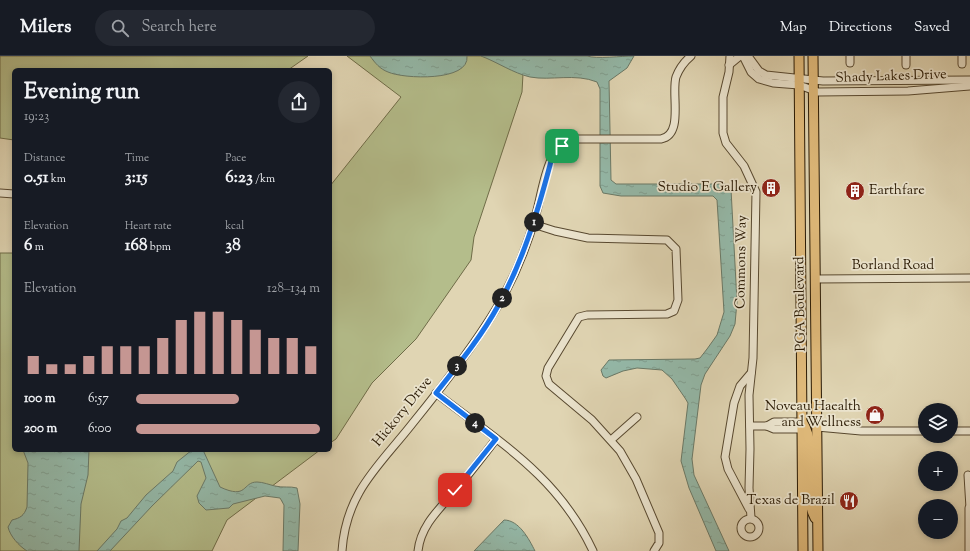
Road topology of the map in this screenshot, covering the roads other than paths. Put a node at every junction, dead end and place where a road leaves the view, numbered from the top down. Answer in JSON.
{"nodes":[{"id":1,"x":690,"y":56,"type":"edge"},
{"id":2,"x":730,"y":56,"type":"edge"},
{"id":3,"x":740,"y":56,"type":"edge"},
{"id":4,"x":743,"y":56,"type":"edge"},
{"id":5,"x":748,"y":56,"type":"edge"},
{"id":6,"x":799,"y":56,"type":"edge"},
{"id":7,"x":813,"y":56,"type":"edge"},
{"id":8,"x":906,"y":56,"type":"edge"},
{"id":9,"x":962,"y":56,"type":"edge"},
{"id":10,"x":962,"y":64,"type":"dead end"},
{"id":11,"x":729,"y":65,"type":"junction"},
{"id":12,"x":906,"y":66,"type":"dead end"},
{"id":13,"x":813,"y":79,"type":"junction"},
{"id":14,"x":970,"y":80,"type":"edge"},
{"id":15,"x":799,"y":81,"type":"junction"},
{"id":16,"x":970,"y":86,"type":"edge"},
{"id":17,"x":813,"y":89,"type":"junction"},
{"id":18,"x":0,"y":193,"type":"edge"},
{"id":19,"x":12,"y":194,"type":"edge"},
{"id":20,"x":533,"y":224,"type":"junction"},
{"id":21,"x":970,"y":278,"type":"edge"},
{"id":22,"x":815,"y":279,"type":"junction"},
{"id":23,"x":801,"y":342,"type":"junction"},
{"id":24,"x":752,"y":373,"type":"junction"},
{"id":25,"x":436,"y":393,"type":"junction"},
{"id":26,"x":637,"y":417,"type":"dead end"},
{"id":27,"x":750,"y":426,"type":"junction"},
{"id":28,"x":802,"y":426,"type":"junction"},
{"id":29,"x":817,"y":427,"type":"junction"},
{"id":30,"x":918,"y":431,"type":"edge"},
{"id":31,"x":958,"y":431,"type":"edge"},
{"id":32,"x":970,"y":431,"type":"edge"},
{"id":33,"x":496,"y":439,"type":"junction"},
{"id":34,"x":611,"y":440,"type":"junction"},
{"id":35,"x":968,"y":475,"type":"dead end"},
{"id":36,"x":969,"y":508,"type":"edge"},
{"id":37,"x":818,"y":523,"type":"junction"},
{"id":38,"x":342,"y":551,"type":"edge"},
{"id":39,"x":418,"y":551,"type":"edge"},
{"id":40,"x":593,"y":551,"type":"edge"},
{"id":41,"x":654,"y":551,"type":"edge"},
{"id":42,"x":804,"y":551,"type":"edge"},
{"id":43,"x":818,"y":551,"type":"edge"},
{"id":44,"x":969,"y":551,"type":"edge"}],
"edges":[{"from":1,"to":20,"type":"street","name":"Hickory Drive"},
{"from":2,"to":11,"type":"street","name":"Commons Way"},
{"from":3,"to":11,"type":"street"},
{"from":4,"to":15,"type":"street"},
{"from":5,"to":15,"type":"street"},
{"from":6,"to":15,"type":"main road","name":"PGA Boulevard"},
{"from":7,"to":13,"type":"main road","name":"PGA Boulevard"},
{"from":8,"to":12,"type":"street"},
{"from":9,"to":10,"type":"street"},
{"from":11,"to":24,"type":"street","name":"Commons Way"},
{"from":13,"to":14,"type":"street","name":"Shady Lakes Drive"},
{"from":13,"to":15,"type":"street"},
{"from":13,"to":17,"type":"main road","name":"PGA Boulevard"},
{"from":15,"to":17,"type":"street"},
{"from":15,"to":23,"type":"main road","name":"PGA Boulevard"},
{"from":16,"to":17,"type":"street","name":"Shady Lakes Drive"},
{"from":17,"to":22,"type":"main road","name":"PGA Boulevard"},
{"from":18,"to":19,"type":"street"},
{"from":20,"to":25,"type":"street","name":"Hickory Drive"},
{"from":20,"to":34,"type":"street"},
{"from":21,"to":22,"type":"street","name":"Borland Road"},
{"from":22,"to":29,"type":"main road","name":"PGA Boulevard"},
{"from":23,"to":28,"type":"main road","name":"PGA Boulevard"},
{"from":23,"to":29,"type":"main road"},
{"from":24,"to":27,"type":"street","name":"Commons Way"},
{"from":24,"to":27,"type":"street","name":"Commons Way"},
{"from":25,"to":33,"type":"street"},
{"from":25,"to":38,"type":"street","name":"Hickory Drive"},
{"from":26,"to":34,"type":"street"},
{"from":27,"to":28,"type":"street"},
{"from":28,"to":37,"type":"main road"},
{"from":28,"to":42,"type":"main road","name":"PGA Boulevard"},
{"from":29,"to":30,"type":"street"},
{"from":29,"to":37,"type":"main road","name":"PGA Boulevard"},
{"from":31,"to":32,"type":"street"},
{"from":33,"to":39,"type":"street"},
{"from":33,"to":40,"type":"street"},
{"from":34,"to":41,"type":"street"},
{"from":35,"to":36,"type":"street"},
{"from":36,"to":44,"type":"street"},
{"from":37,"to":43,"type":"main road","name":"PGA Boulevard"}]}
